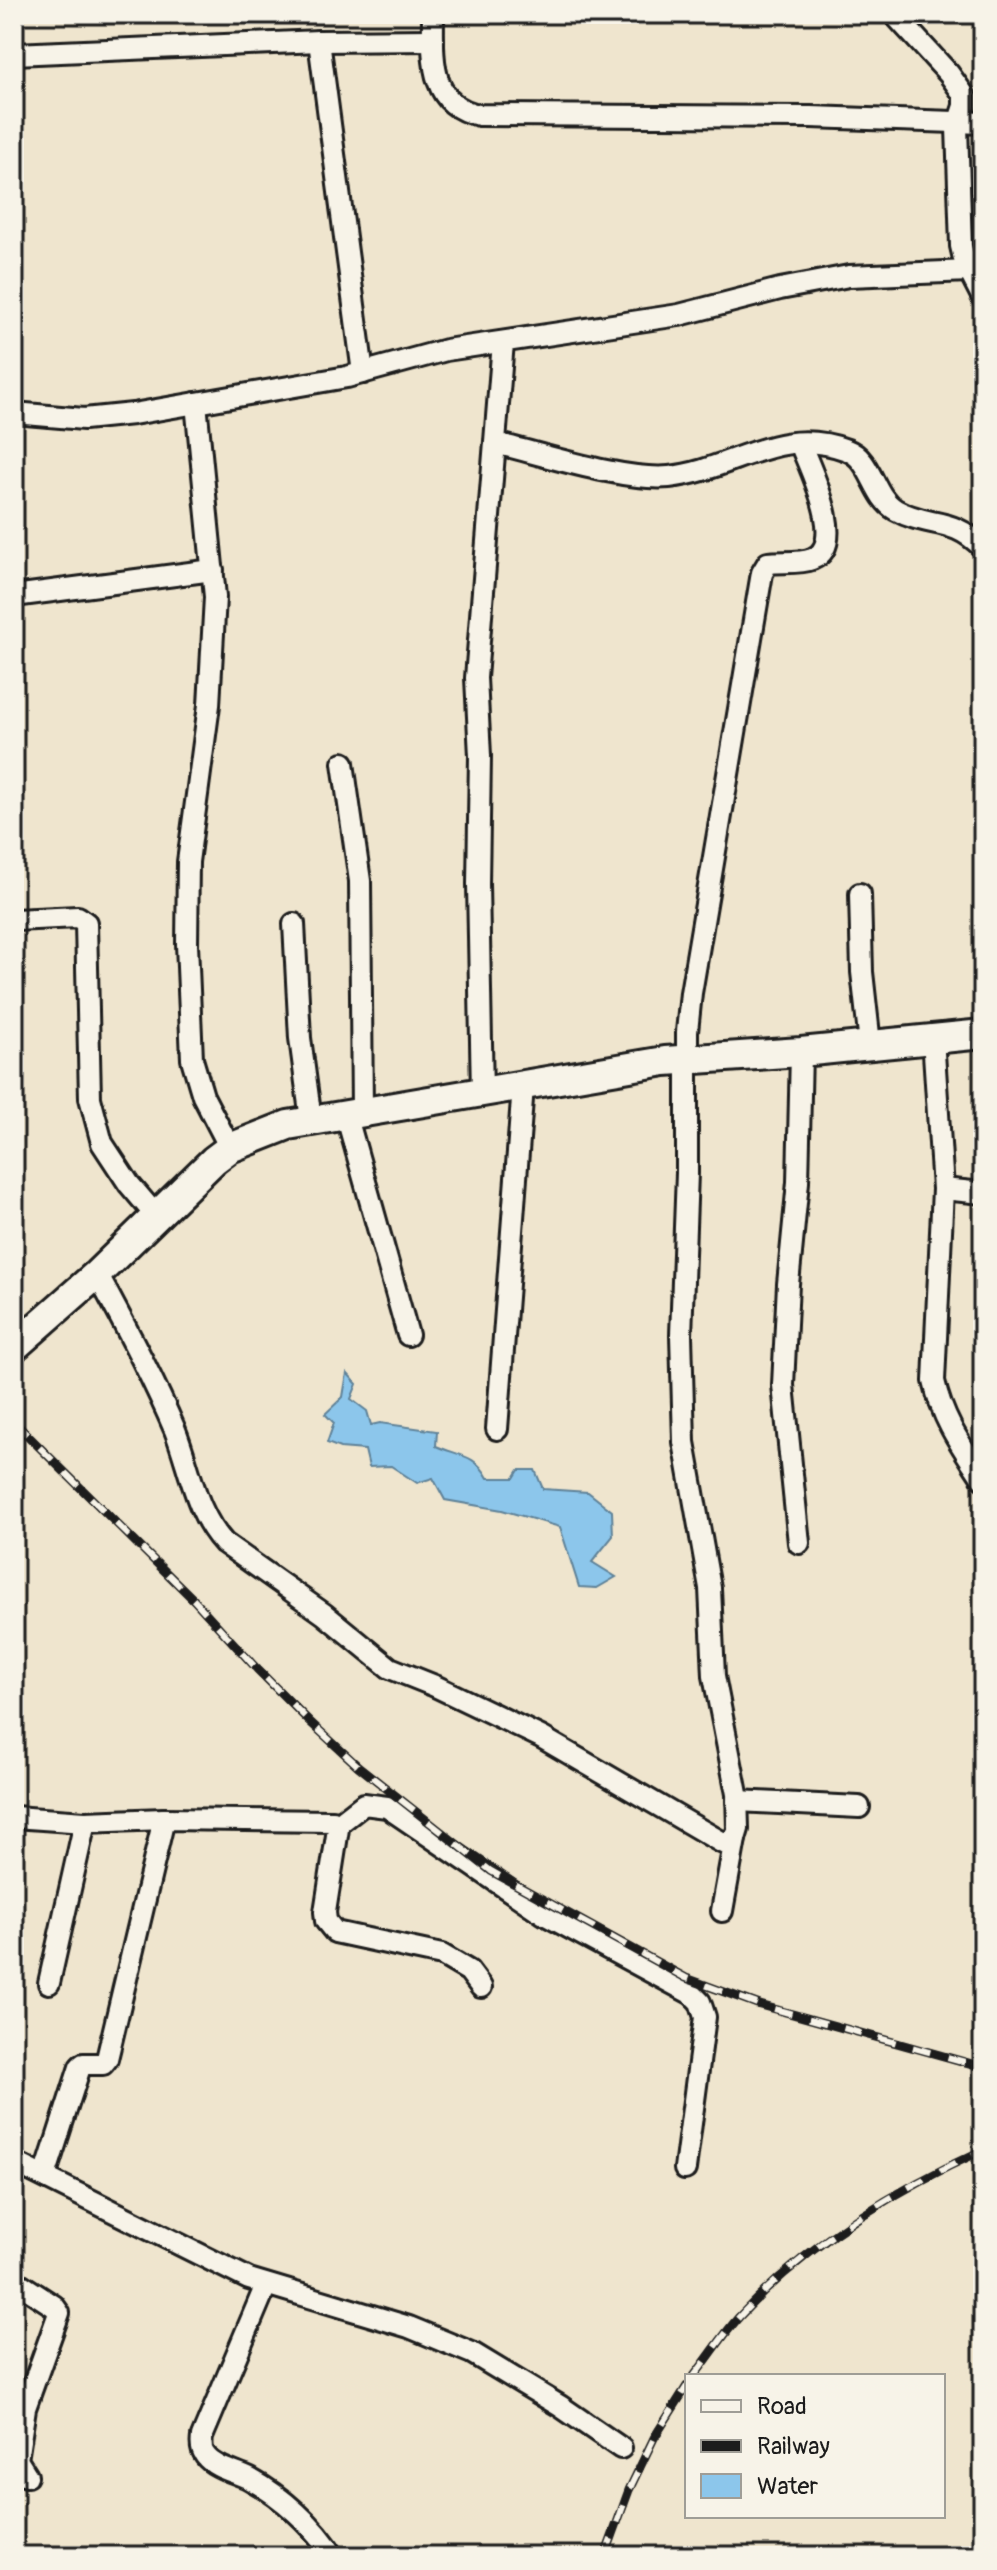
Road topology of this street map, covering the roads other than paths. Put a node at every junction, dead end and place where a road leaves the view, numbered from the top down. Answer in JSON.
{"nodes":[{"id":1,"x":433,"y":14,"type":"edge"},
{"id":2,"x":894,"y":14,"type":"edge"},
{"id":3,"x":433,"y":40,"type":"junction"},
{"id":4,"x":319,"y":41,"type":"junction"},
{"id":5,"x":14,"y":54,"type":"edge"},
{"id":6,"x":957,"y":121,"type":"junction"},
{"id":7,"x":983,"y":123,"type":"edge"},
{"id":8,"x":976,"y":269,"type":"edge"},
{"id":9,"x":983,"y":298,"type":"edge"},
{"id":10,"x":503,"y":342,"type":"junction"},
{"id":11,"x":363,"y":373,"type":"junction"},
{"id":12,"x":196,"y":403,"type":"junction"},
{"id":13,"x":14,"y":413,"type":"edge"},
{"id":14,"x":495,"y":443,"type":"junction"},
{"id":15,"x":800,"y":443,"type":"junction"},
{"id":16,"x":983,"y":548,"type":"edge"},
{"id":17,"x":213,"y":570,"type":"junction"},
{"id":18,"x":14,"y":596,"type":"edge"},
{"id":19,"x":343,"y":763,"type":"dead end"},
{"id":20,"x":860,"y":894,"type":"dead end"},
{"id":21,"x":14,"y":920,"type":"edge"},
{"id":22,"x":294,"y":924,"type":"dead end"},
{"id":23,"x":983,"y":1034,"type":"edge"},
{"id":24,"x":933,"y":1038,"type":"junction"},
{"id":25,"x":870,"y":1044,"type":"junction"},
{"id":26,"x":801,"y":1052,"type":"junction"},
{"id":27,"x":688,"y":1058,"type":"junction"},
{"id":28,"x":523,"y":1086,"type":"junction"},
{"id":29,"x":482,"y":1094,"type":"junction"},
{"id":30,"x":354,"y":1113,"type":"junction"},
{"id":31,"x":311,"y":1120,"type":"junction"},
{"id":32,"x":230,"y":1148,"type":"junction"},
{"id":33,"x":943,"y":1189,"type":"junction"},
{"id":34,"x":983,"y":1193,"type":"edge"},
{"id":35,"x":157,"y":1217,"type":"junction"},
{"id":36,"x":97,"y":1274,"type":"junction"},
{"id":37,"x":408,"y":1335,"type":"dead end"},
{"id":38,"x":14,"y":1347,"type":"edge"},
{"id":39,"x":497,"y":1429,"type":"dead end"},
{"id":40,"x":983,"y":1479,"type":"edge"},
{"id":41,"x":799,"y":1543,"type":"dead end"},
{"id":42,"x":737,"y":1801,"type":"junction"},
{"id":43,"x":859,"y":1807,"type":"dead end"},
{"id":44,"x":14,"y":1817,"type":"edge"},
{"id":45,"x":164,"y":1819,"type":"junction"},
{"id":46,"x":85,"y":1822,"type":"junction"},
{"id":47,"x":337,"y":1825,"type":"junction"},
{"id":48,"x":735,"y":1839,"type":"junction"},
{"id":49,"x":722,"y":1911,"type":"dead end"},
{"id":50,"x":49,"y":1983,"type":"dead end"},
{"id":51,"x":481,"y":1987,"type":"dead end"},
{"id":52,"x":15,"y":2165,"type":"edge"},
{"id":53,"x":685,"y":2169,"type":"dead end"},
{"id":54,"x":45,"y":2176,"type":"junction"},
{"id":55,"x":14,"y":2280,"type":"edge"},
{"id":56,"x":266,"y":2285,"type":"junction"},
{"id":57,"x":621,"y":2448,"type":"dead end"},
{"id":58,"x":27,"y":2476,"type":"dead end"},
{"id":59,"x":333,"y":2556,"type":"edge"}],
"edges":[{"from":1,"to":3,"type":"street"},
{"from":2,"to":6,"type":"street"},
{"from":3,"to":4,"type":"street"},
{"from":3,"to":6,"type":"street"},
{"from":4,"to":5,"type":"street"},
{"from":4,"to":11,"type":"street"},
{"from":6,"to":7,"type":"street"},
{"from":6,"to":8,"type":"street"},
{"from":8,"to":9,"type":"street"},
{"from":8,"to":10,"type":"street"},
{"from":10,"to":11,"type":"street"},
{"from":10,"to":14,"type":"street"},
{"from":11,"to":12,"type":"street"},
{"from":12,"to":13,"type":"street"},
{"from":12,"to":17,"type":"street"},
{"from":14,"to":15,"type":"street"},
{"from":14,"to":29,"type":"street"},
{"from":15,"to":16,"type":"street"},
{"from":15,"to":27,"type":"street"},
{"from":17,"to":18,"type":"street"},
{"from":17,"to":32,"type":"street"},
{"from":19,"to":30,"type":"street"},
{"from":20,"to":25,"type":"street"},
{"from":21,"to":35,"type":"street"},
{"from":22,"to":31,"type":"street"},
{"from":23,"to":24,"type":"street"},
{"from":24,"to":25,"type":"street"},
{"from":24,"to":33,"type":"street"},
{"from":25,"to":26,"type":"street"},
{"from":26,"to":27,"type":"street"},
{"from":26,"to":41,"type":"street"},
{"from":27,"to":28,"type":"street"},
{"from":27,"to":42,"type":"street"},
{"from":28,"to":29,"type":"street"},
{"from":28,"to":39,"type":"street"},
{"from":29,"to":30,"type":"street"},
{"from":30,"to":31,"type":"street"},
{"from":30,"to":37,"type":"street"},
{"from":31,"to":32,"type":"street"},
{"from":32,"to":35,"type":"street"},
{"from":33,"to":34,"type":"street"},
{"from":33,"to":40,"type":"street"},
{"from":35,"to":36,"type":"street"},
{"from":36,"to":38,"type":"street"},
{"from":36,"to":48,"type":"street"},
{"from":42,"to":43,"type":"street"},
{"from":42,"to":48,"type":"street"},
{"from":44,"to":46,"type":"street"},
{"from":45,"to":46,"type":"street"},
{"from":45,"to":47,"type":"street"},
{"from":45,"to":54,"type":"street"},
{"from":46,"to":50,"type":"street"},
{"from":47,"to":51,"type":"street"},
{"from":47,"to":53,"type":"street"},
{"from":48,"to":49,"type":"street"},
{"from":52,"to":54,"type":"street"},
{"from":54,"to":56,"type":"street"},
{"from":55,"to":58,"type":"street"},
{"from":56,"to":57,"type":"street"},
{"from":56,"to":59,"type":"street"}]}
